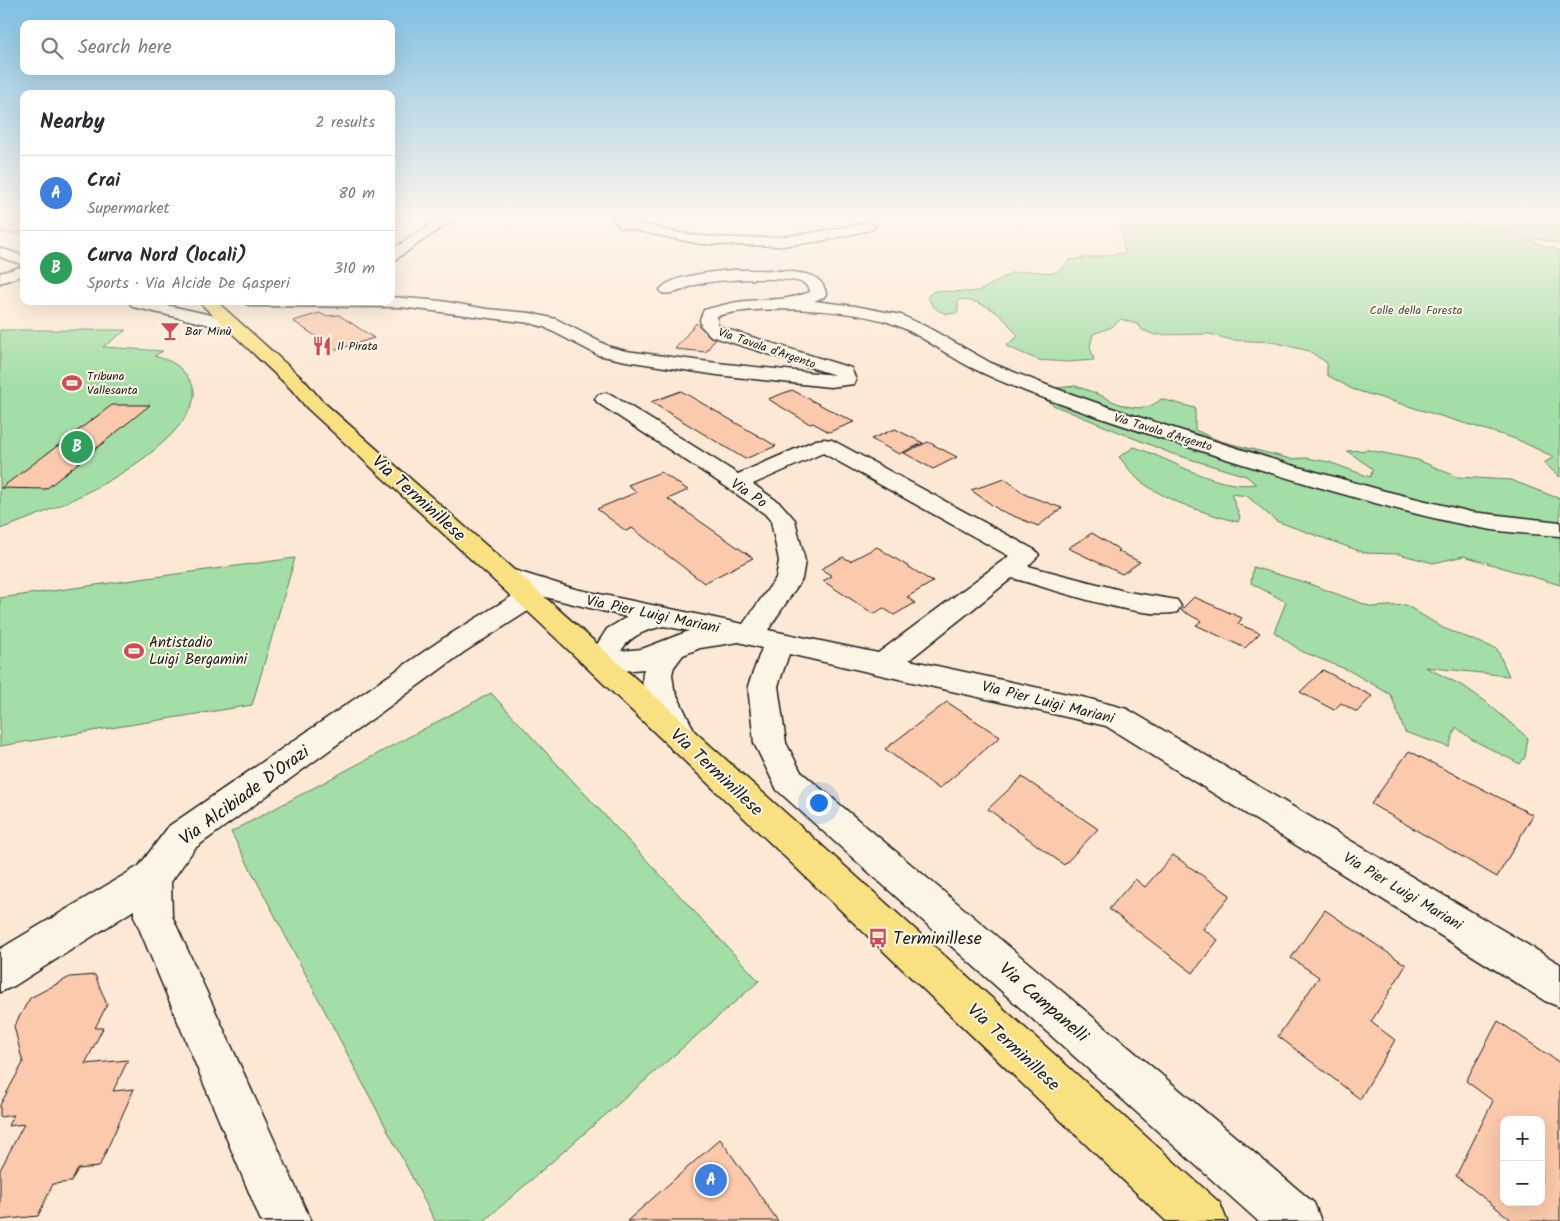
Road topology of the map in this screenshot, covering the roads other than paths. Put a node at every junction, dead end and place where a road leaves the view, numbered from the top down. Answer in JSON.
{"nodes":[{"id":1,"x":20,"y":271,"type":"edge"},
{"id":2,"x":0,"y":278,"type":"edge"},
{"id":3,"x":20,"y":283,"type":"edge"},
{"id":4,"x":0,"y":286,"type":"edge"},
{"id":5,"x":668,"y":290,"type":"dead end"},
{"id":6,"x":395,"y":302,"type":"edge"},
{"id":7,"x":143,"y":305,"type":"edge"},
{"id":8,"x":164,"y":305,"type":"edge"},
{"id":9,"x":202,"y":305,"type":"edge"},
{"id":10,"x":210,"y":305,"type":"edge"},
{"id":11,"x":780,"y":305,"type":"junction"},
{"id":12,"x":232,"y":325,"type":"junction"},
{"id":13,"x":605,"y":399,"type":"dead end"},
{"id":14,"x":736,"y":483,"type":"junction"},
{"id":15,"x":1560,"y":529,"type":"edge"},
{"id":16,"x":1008,"y":569,"type":"junction"},
{"id":17,"x":516,"y":586,"type":"junction"},
{"id":18,"x":1167,"y":606,"type":"dead end"},
{"id":19,"x":668,"y":616,"type":"junction"},
{"id":20,"x":765,"y":638,"type":"junction"},
{"id":21,"x":672,"y":650,"type":"junction"},
{"id":22,"x":600,"y":663,"type":"junction"},
{"id":23,"x":884,"y":664,"type":"junction"},
{"id":24,"x":683,"y":741,"type":"junction"},
{"id":25,"x":152,"y":878,"type":"junction"},
{"id":26,"x":0,"y":972,"type":"edge"},
{"id":27,"x":1560,"y":987,"type":"edge"},
{"id":28,"x":286,"y":1221,"type":"edge"},
{"id":29,"x":1202,"y":1221,"type":"edge"},
{"id":30,"x":1296,"y":1221,"type":"edge"}],
"edges":[{"from":1,"to":2,"type":"street"},
{"from":3,"to":4,"type":"street"},
{"from":5,"to":11,"type":"street"},
{"from":6,"to":11,"type":"street","name":"Via Tavola d'Argento"},
{"from":7,"to":12,"type":"street"},
{"from":8,"to":9,"type":"street"},
{"from":10,"to":12,"type":"main road","name":"Via Terminillese"},
{"from":11,"to":15,"type":"street","name":"Via Tavola d'Argento"},
{"from":12,"to":17,"type":"main road","name":"Via Terminillese"},
{"from":13,"to":14,"type":"street","name":"Via Po"},
{"from":14,"to":16,"type":"street"},
{"from":14,"to":20,"type":"street","name":"Via Po"},
{"from":16,"to":18,"type":"street"},
{"from":16,"to":23,"type":"street"},
{"from":17,"to":19,"type":"street","name":"Via Pier Luigi Mariani"},
{"from":17,"to":22,"type":"main road","name":"Via Terminillese"},
{"from":17,"to":25,"type":"street","name":"Via Alcibiade D'Orazi"},
{"from":19,"to":20,"type":"street","name":"Via Pier Luigi Mariani"},
{"from":19,"to":22,"type":"street"},
{"from":20,"to":21,"type":"street"},
{"from":20,"to":23,"type":"street","name":"Via Pier Luigi Mariani"},
{"from":20,"to":30,"type":"street","name":"Via Campanelli"},
{"from":21,"to":22,"type":"street"},
{"from":21,"to":24,"type":"street"},
{"from":22,"to":24,"type":"main road","name":"Via Terminillese"},
{"from":23,"to":27,"type":"street","name":"Via Pier Luigi Mariani"},
{"from":24,"to":29,"type":"main road","name":"Via Terminillese"},
{"from":25,"to":26,"type":"street"},
{"from":25,"to":28,"type":"street"}]}
